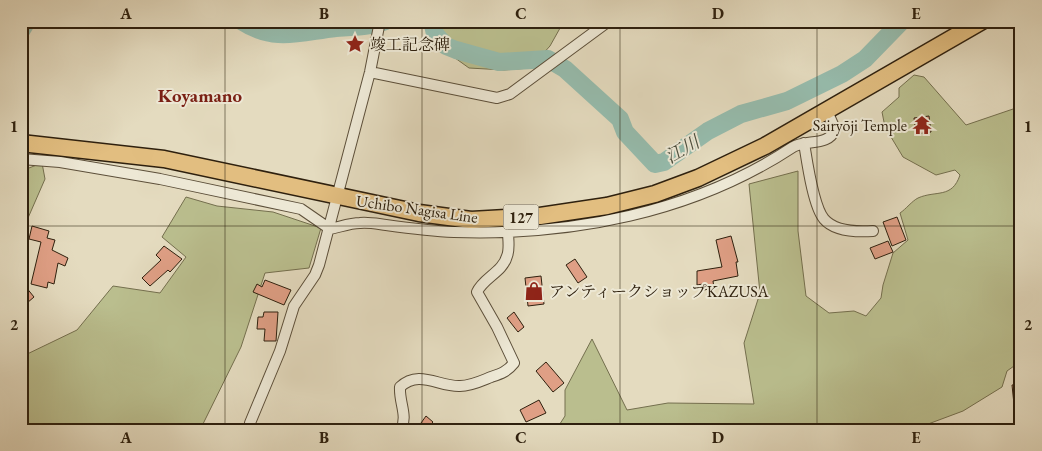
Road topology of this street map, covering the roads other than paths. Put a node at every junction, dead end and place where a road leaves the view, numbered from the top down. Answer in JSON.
{"nodes":[{"id":1,"x":609,"y":21,"type":"edge"},
{"id":2,"x":982,"y":21,"type":"edge"},
{"id":3,"x":380,"y":25,"type":"edge"},
{"id":4,"x":370,"y":72,"type":"junction"},
{"id":5,"x":826,"y":111,"type":"junction"},
{"id":6,"x":21,"y":143,"type":"edge"},
{"id":7,"x":804,"y":143,"type":"junction"},
{"id":8,"x":21,"y":159,"type":"edge"},
{"id":9,"x":337,"y":198,"type":"junction"},
{"id":10,"x":330,"y":229,"type":"junction"},
{"id":11,"x":873,"y":231,"type":"dead end"},
{"id":12,"x":508,"y":232,"type":"junction"},
{"id":13,"x":250,"y":430,"type":"edge"},
{"id":14,"x":401,"y":430,"type":"edge"}],
"edges":[{"from":1,"to":4,"type":"street"},
{"from":2,"to":5,"type":"highway","name":"Uchibo Nagisa Line","number":"127"},
{"from":3,"to":4,"type":"street"},
{"from":4,"to":9,"type":"street"},
{"from":5,"to":7,"type":"street"},
{"from":5,"to":9,"type":"highway","name":"Uchibo Nagisa Line","number":"127"},
{"from":6,"to":9,"type":"highway","name":"Uchibo Nagisa Line","number":"127"},
{"from":7,"to":11,"type":"street"},
{"from":7,"to":12,"type":"street"},
{"from":8,"to":10,"type":"street"},
{"from":9,"to":10,"type":"street"},
{"from":10,"to":12,"type":"street"},
{"from":10,"to":13,"type":"street"},
{"from":12,"to":14,"type":"street"}]}
